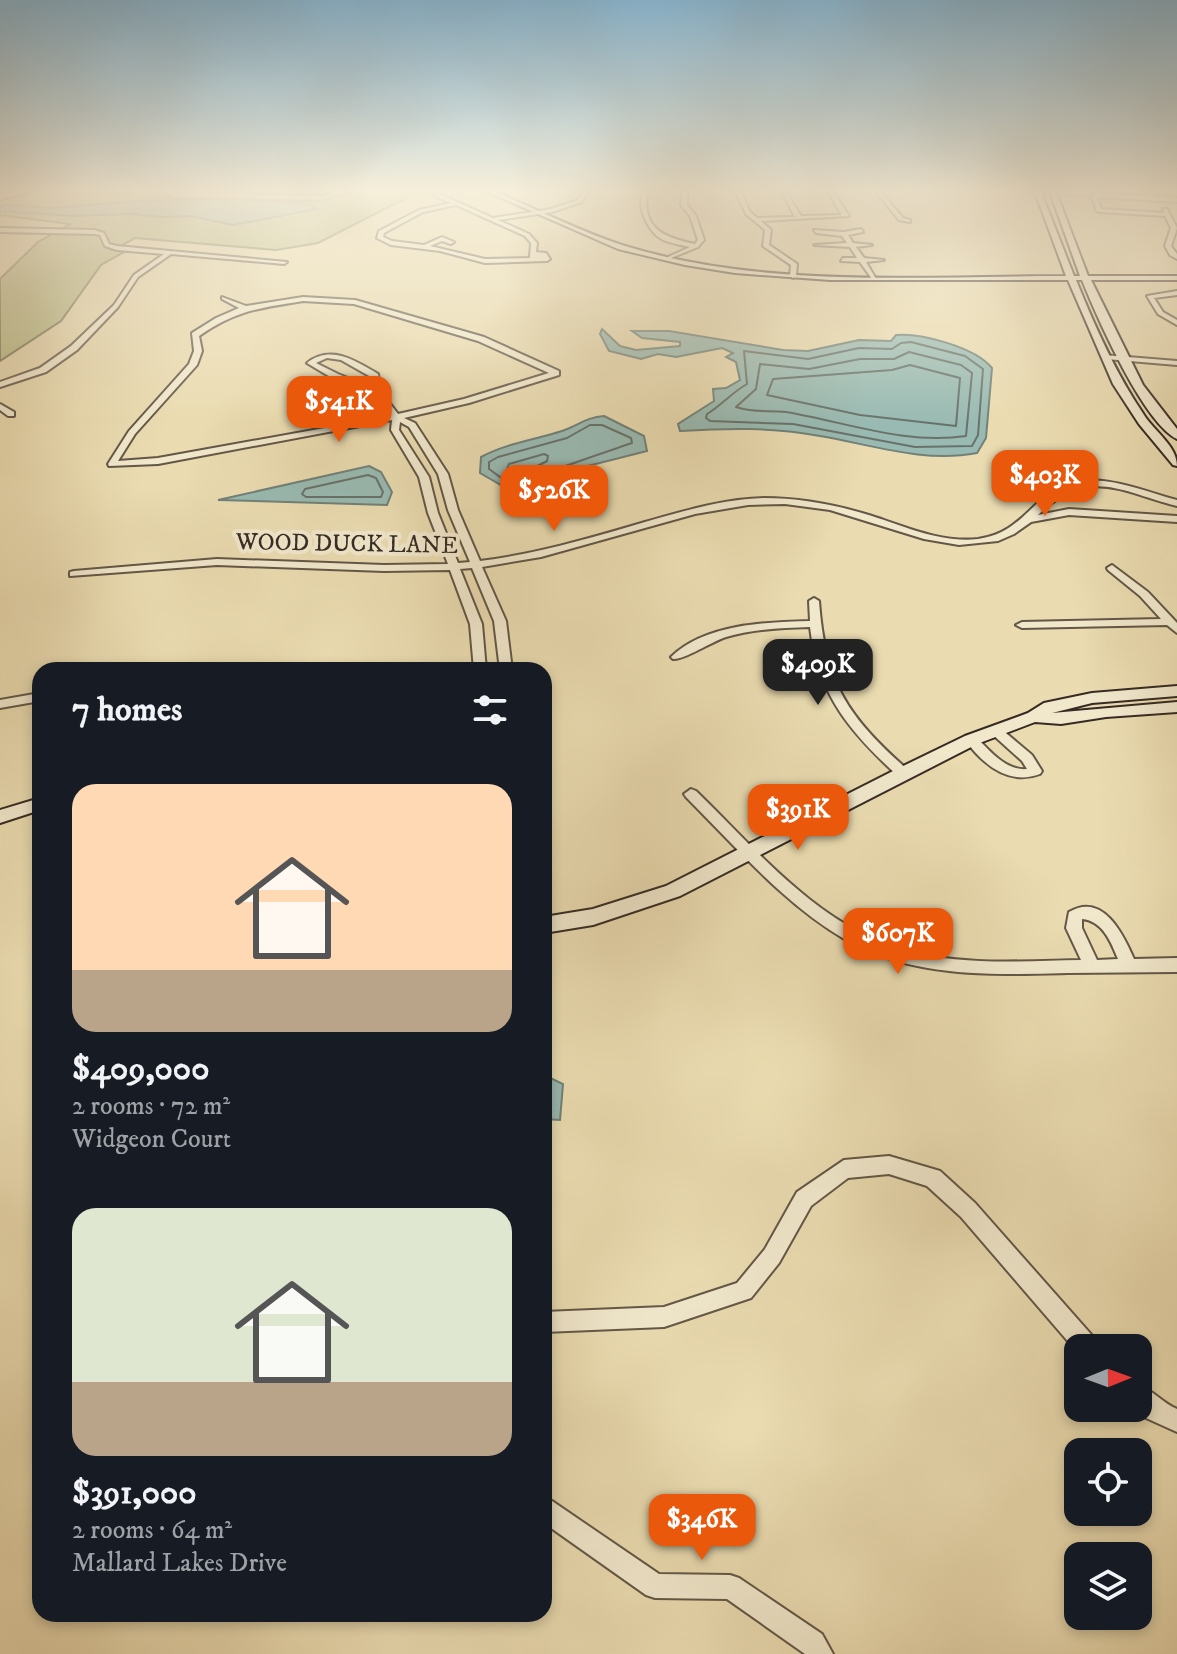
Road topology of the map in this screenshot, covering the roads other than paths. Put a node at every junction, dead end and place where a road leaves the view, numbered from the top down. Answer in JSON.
{"nodes":[{"id":1,"x":146,"y":269,"type":"edge"},
{"id":2,"x":764,"y":269,"type":"edge"},
{"id":3,"x":793,"y":269,"type":"edge"},
{"id":4,"x":868,"y":269,"type":"edge"},
{"id":5,"x":1069,"y":269,"type":"edge"},
{"id":6,"x":1083,"y":269,"type":"edge"},
{"id":7,"x":793,"y":273,"type":"junction"},
{"id":8,"x":872,"y":275,"type":"junction"},
{"id":9,"x":1071,"y":275,"type":"junction"},
{"id":10,"x":1085,"y":275,"type":"junction"},
{"id":11,"x":1177,"y":275,"type":"edge"},
{"id":12,"x":1177,"y":293,"type":"edge"},
{"id":13,"x":224,"y":298,"type":"dead end"},
{"id":14,"x":245,"y":308,"type":"junction"},
{"id":15,"x":1177,"y":323,"type":"edge"},
{"id":16,"x":1106,"y":357,"type":"junction"},
{"id":17,"x":1125,"y":358,"type":"junction"},
{"id":18,"x":1177,"y":363,"type":"edge"},
{"id":19,"x":0,"y":385,"type":"edge"},
{"id":20,"x":377,"y":392,"type":"junction"},
{"id":21,"x":0,"y":406,"type":"edge"},
{"id":22,"x":11,"y":414,"type":"dead end"},
{"id":23,"x":396,"y":417,"type":"junction"},
{"id":24,"x":1177,"y":436,"type":"edge"},
{"id":25,"x":1177,"y":463,"type":"edge"},
{"id":26,"x":1052,"y":496,"type":"junction"},
{"id":27,"x":1177,"y":503,"type":"edge"},
{"id":28,"x":1074,"y":513,"type":"junction"},
{"id":29,"x":1032,"y":519,"type":"junction"},
{"id":30,"x":1177,"y":519,"type":"edge"},
{"id":31,"x":476,"y":565,"type":"junction"},
{"id":32,"x":453,"y":567,"type":"junction"},
{"id":33,"x":1112,"y":568,"type":"dead end"},
{"id":34,"x":74,"y":574,"type":"dead end"},
{"id":35,"x":814,"y":601,"type":"dead end"},
{"id":36,"x":814,"y":624,"type":"junction"},
{"id":37,"x":1022,"y":625,"type":"dead end"},
{"id":38,"x":1173,"y":626,"type":"edge"},
{"id":39,"x":677,"y":657,"type":"dead end"},
{"id":40,"x":479,"y":662,"type":"edge"},
{"id":41,"x":505,"y":662,"type":"edge"},
{"id":42,"x":1177,"y":691,"type":"edge"},
{"id":43,"x":32,"y":698,"type":"edge"},
{"id":44,"x":0,"y":704,"type":"edge"},
{"id":45,"x":1177,"y":707,"type":"edge"},
{"id":46,"x":1034,"y":717,"type":"junction"},
{"id":47,"x":996,"y":731,"type":"junction"},
{"id":48,"x":971,"y":740,"type":"junction"},
{"id":49,"x":903,"y":773,"type":"junction"},
{"id":50,"x":691,"y":794,"type":"dead end"},
{"id":51,"x":32,"y":807,"type":"edge"},
{"id":52,"x":0,"y":817,"type":"edge"},
{"id":53,"x":752,"y":852,"type":"junction"},
{"id":54,"x":552,"y":924,"type":"edge"},
{"id":55,"x":1177,"y":965,"type":"edge"},
{"id":56,"x":1092,"y":966,"type":"junction"},
{"id":57,"x":1129,"y":966,"type":"junction"},
{"id":58,"x":552,"y":1322,"type":"edge"},
{"id":59,"x":1076,"y":1334,"type":"edge"},
{"id":60,"x":1152,"y":1408,"type":"edge"},
{"id":61,"x":1177,"y":1421,"type":"edge"},
{"id":62,"x":552,"y":1515,"type":"edge"},
{"id":63,"x":820,"y":1654,"type":"edge"}],
"edges":[{"from":1,"to":19,"type":"street"},
{"from":2,"to":7,"type":"main road"},
{"from":3,"to":7,"type":"street"},
{"from":4,"to":8,"type":"street"},
{"from":5,"to":9,"type":"main road"},
{"from":6,"to":10,"type":"main road"},
{"from":7,"to":8,"type":"main road"},
{"from":8,"to":9,"type":"main road"},
{"from":9,"to":10,"type":"main road"},
{"from":9,"to":16,"type":"main road"},
{"from":10,"to":11,"type":"main road"},
{"from":10,"to":17,"type":"main road"},
{"from":12,"to":15,"type":"street"},
{"from":13,"to":14,"type":"street"},
{"from":14,"to":23,"type":"street"},
{"from":14,"to":23,"type":"street"},
{"from":16,"to":17,"type":"street"},
{"from":16,"to":25,"type":"main road"},
{"from":17,"to":18,"type":"street"},
{"from":17,"to":24,"type":"main road"},
{"from":20,"to":20,"type":"street"},
{"from":20,"to":23,"type":"street"},
{"from":21,"to":22,"type":"street"},
{"from":23,"to":31,"type":"street"},
{"from":23,"to":32,"type":"street"},
{"from":26,"to":27,"type":"street"},
{"from":26,"to":28,"type":"street"},
{"from":26,"to":29,"type":"street","name":"WOOD DUCK LANE"},
{"from":28,"to":29,"type":"street","name":"WOOD DUCK LANE"},
{"from":28,"to":30,"type":"street","name":"WOOD DUCK LANE"},
{"from":29,"to":31,"type":"street","name":"WOOD DUCK LANE"},
{"from":31,"to":32,"type":"street","name":"WOOD DUCK LANE"},
{"from":31,"to":41,"type":"street"},
{"from":32,"to":34,"type":"street","name":"WOOD DUCK LANE"},
{"from":32,"to":40,"type":"street"},
{"from":33,"to":38,"type":"street"},
{"from":35,"to":36,"type":"street"},
{"from":36,"to":39,"type":"street"},
{"from":36,"to":49,"type":"street"},
{"from":37,"to":38,"type":"street"},
{"from":42,"to":46,"type":"main road"},
{"from":43,"to":44,"type":"street"},
{"from":45,"to":46,"type":"main road"},
{"from":46,"to":47,"type":"main road"},
{"from":47,"to":48,"type":"main road"},
{"from":47,"to":48,"type":"street"},
{"from":48,"to":49,"type":"main road"},
{"from":49,"to":53,"type":"main road"},
{"from":50,"to":53,"type":"street"},
{"from":51,"to":52,"type":"main road"},
{"from":53,"to":54,"type":"main road"},
{"from":53,"to":56,"type":"street"},
{"from":55,"to":57,"type":"street"},
{"from":56,"to":57,"type":"street"},
{"from":56,"to":57,"type":"street"},
{"from":58,"to":59,"type":"street"},
{"from":60,"to":61,"type":"street"},
{"from":62,"to":63,"type":"street"}]}
